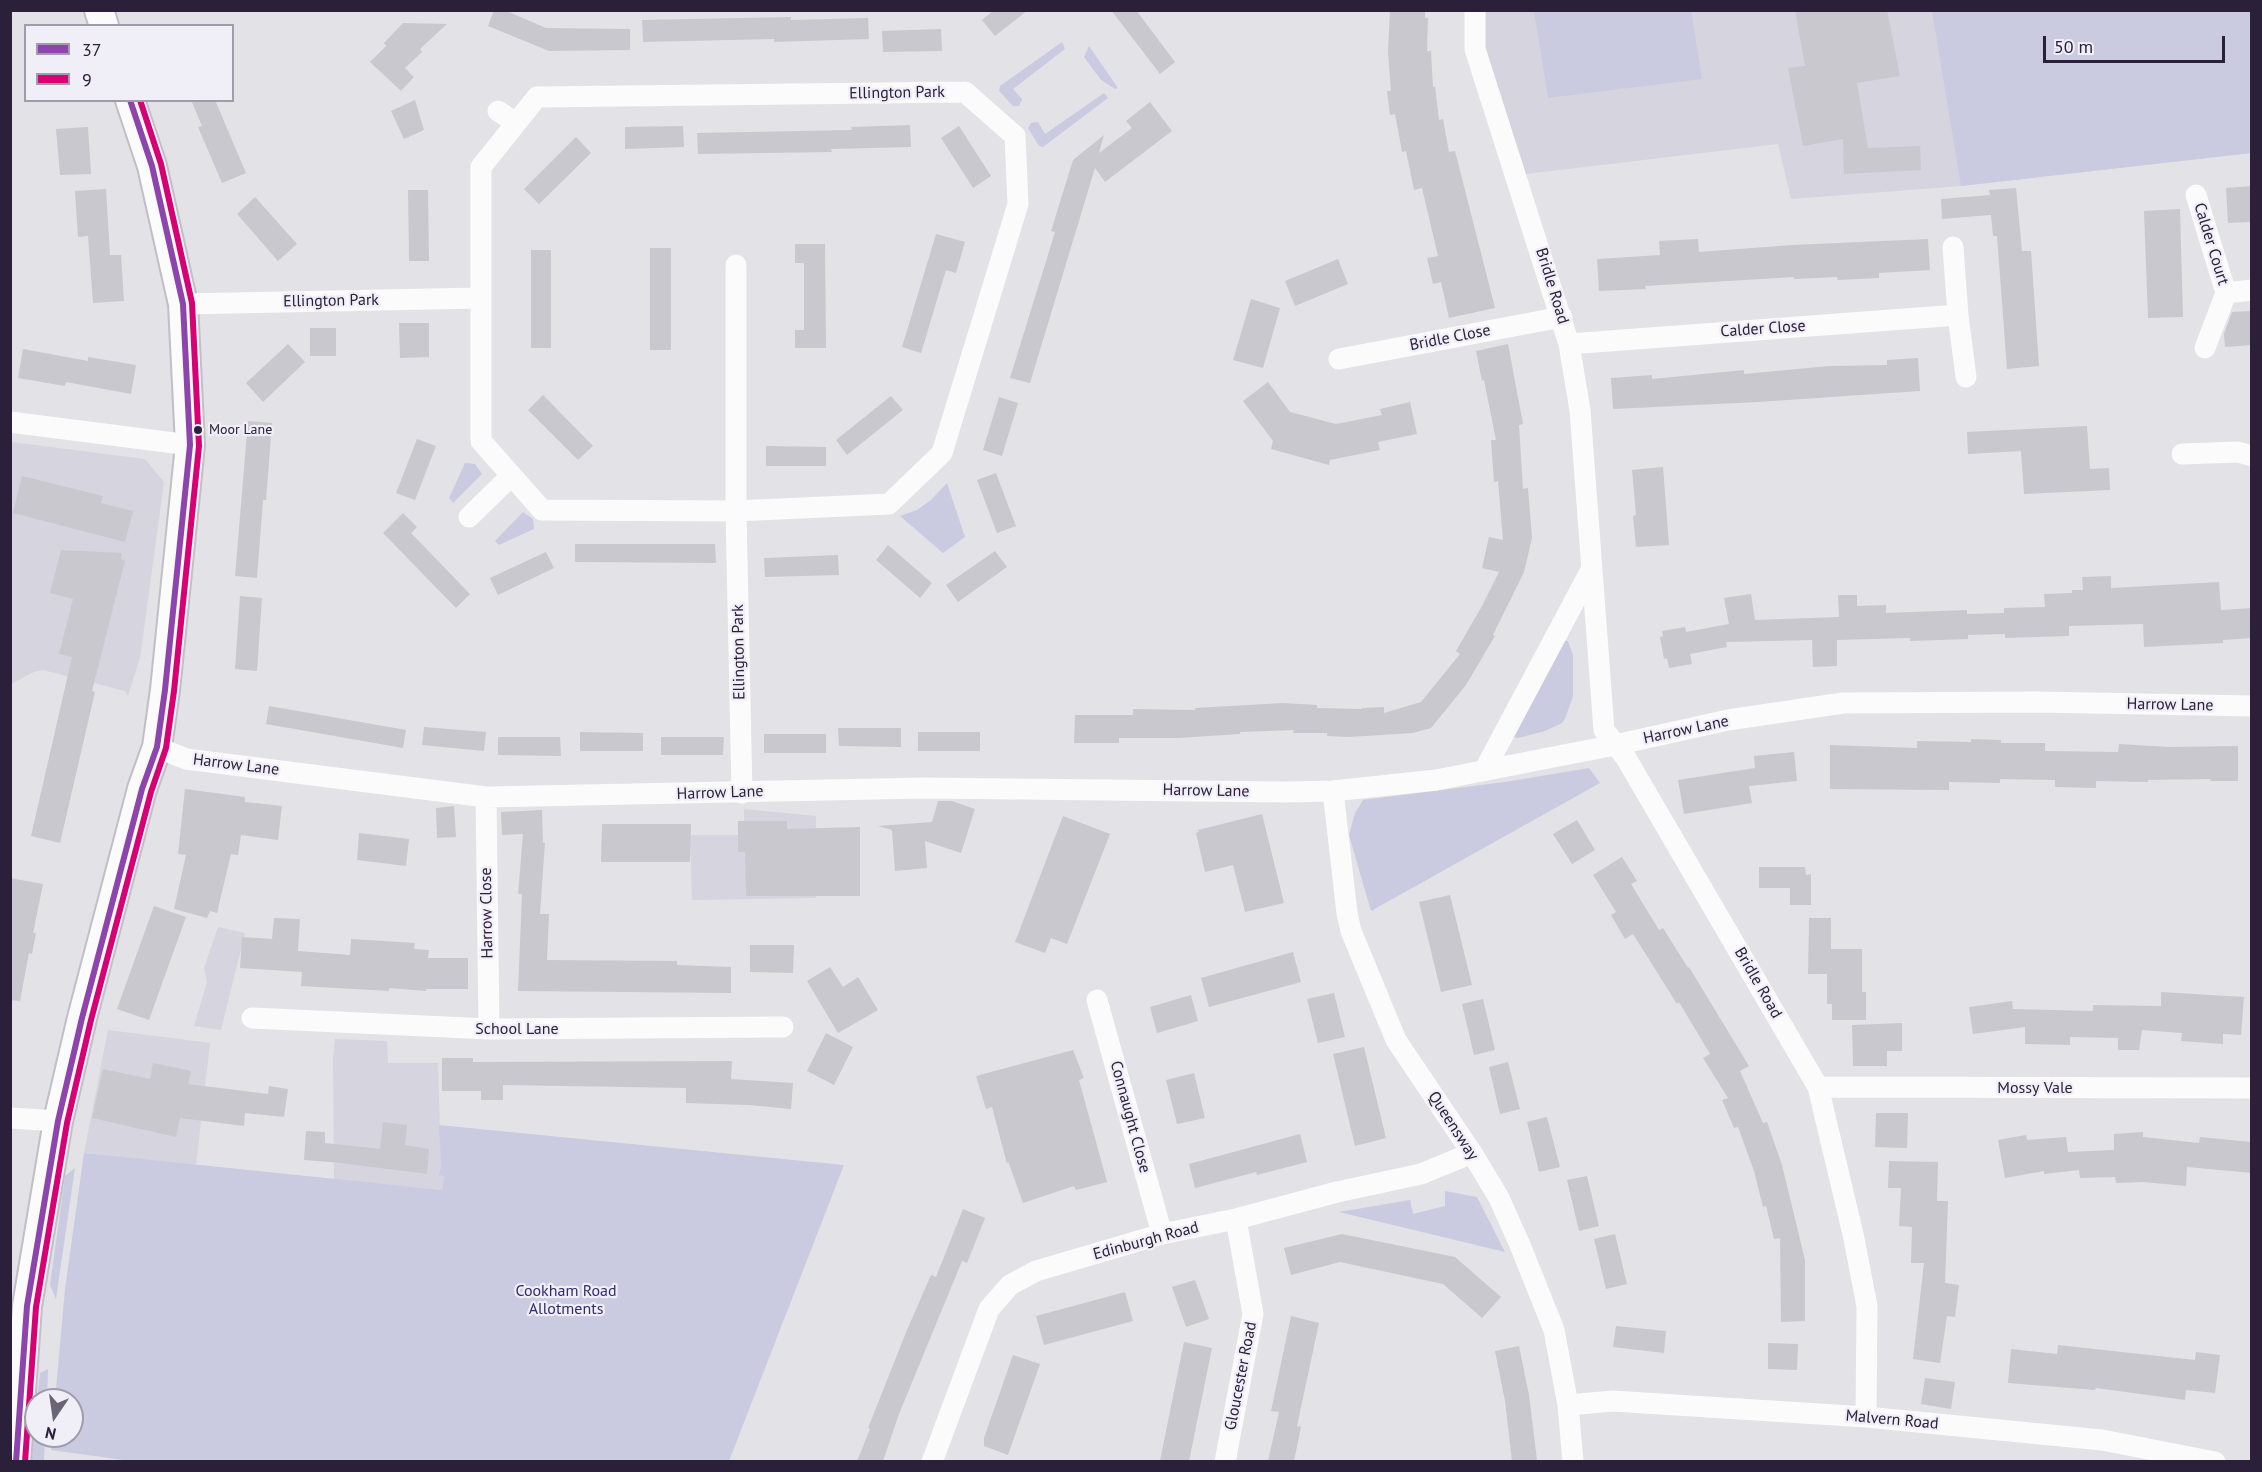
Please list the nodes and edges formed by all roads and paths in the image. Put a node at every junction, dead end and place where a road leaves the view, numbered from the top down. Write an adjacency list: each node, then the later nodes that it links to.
1 (1475, 10): 13 (street, Bridle Road)
2 (131, 102): 11 (main road)
3 (498, 111): 4 (street)
4 (516, 123): 10 (street, Ellington Park); 23 (street, Ellington Park)
5 (2196, 195): 9 (street, Calder Court)
6 (1953, 247): 12 (street)
7 (736, 265): 23 (street, Ellington Park)
8 (2252, 290): 9 (street, Calder Court)
9 (2226, 293): 15 (street, Calder Court)
10 (480, 298): 11 (street, Ellington Park); 22 (street, Ellington Park)
11 (183, 304): 19 (main road)
12 (1958, 315): 14 (street, Calder Close); 17 (street)
13 (1562, 317): 14 (street, Bridle Road); 16 (street, Bridle Close)
14 (1569, 344): 25 (street, Bridle Road)
15 (2205, 348)
16 (1339, 359)
17 (1966, 377)
18 (10, 422): 19 (street)
19 (190, 445): 28 (main road)
20 (2182, 454): 21 (street)
21 (2252, 456)
22 (511, 476): 23 (street, Ellington Park); 24 (street)
23 (736, 511): 31 (street, Ellington Park)
24 (469, 517)
25 (1591, 570): 27 (street, Bridle Road); 29 (street)
26 (2252, 706): 27 (street, Harrow Lane)
27 (1615, 746): 29 (street, Harrow Lane); 37 (street, Bridle Road)
28 (156, 747): 32 (street, Harrow Lane); 40 (main road)
29 (1484, 771): 30 (street, Harrow Lane)
30 (1333, 791): 31 (street, Harrow Lane); 41 (street, Queensway)
31 (742, 793): 32 (street, Harrow Lane)
32 (486, 797): 36 (street, Harrow Close)
33 (1097, 1000): 43 (street, Connaught Close)
34 (252, 1018): 36 (street, School Lane)
35 (783, 1027): 36 (street, School Lane)
36 (489, 1029)
37 (1818, 1086): 38 (street, Mossy Vale); 45 (street, Bridle Road)
38 (2252, 1089)
39 (10, 1118): 40 (street)
40 (58, 1121): 47 (main road)
41 (1472, 1153): 42 (street, Edinburgh Road); 44 (street, Queensway)
42 (1236, 1219): 43 (street, Edinburgh Road); 49 (street, Gloucester Road)
43 (1162, 1234): 48 (street, Edinburgh Road)
44 (1568, 1405): 45 (street, Malvern Road); 50 (street, Queensway)
45 (1866, 1417): 46 (street, Malvern Road)
46 (2130, 1453): 51 (street, Malvern Road)
47 (16, 1461)
48 (932, 1461)
49 (1225, 1461)
50 (1573, 1461)
51 (2215, 1461)

